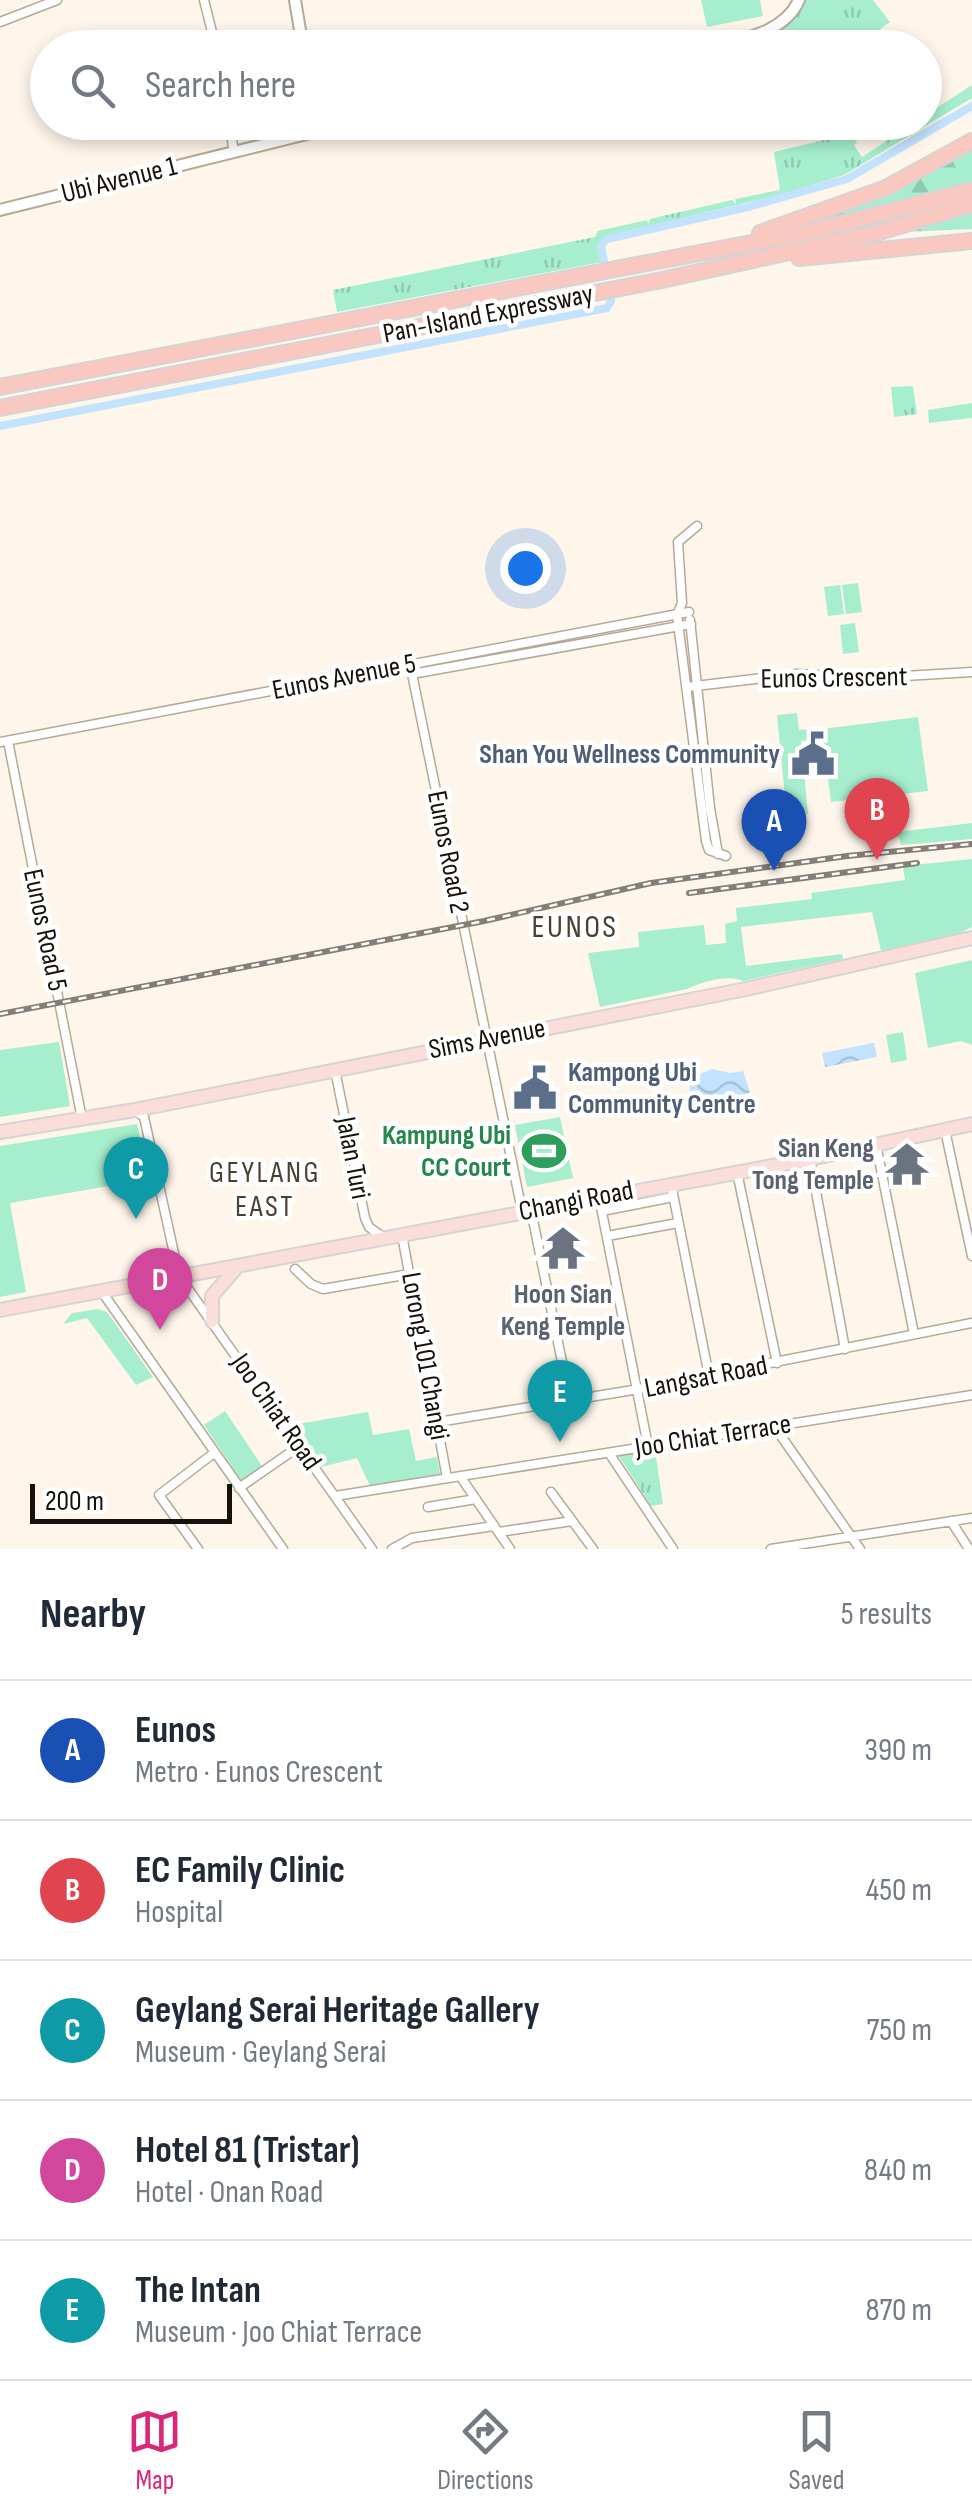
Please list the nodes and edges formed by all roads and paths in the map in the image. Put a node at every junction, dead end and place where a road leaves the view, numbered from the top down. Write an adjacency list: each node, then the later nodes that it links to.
1 (56, 0): 5 (street)
2 (204, 0): 6 (street)
3 (295, 0): 7 (street)
4 (798, 0): 8 (street)
5 (0, 22)
6 (212, 30)
7 (300, 30)
8 (765, 30)
9 (232, 140): 12 (street)
10 (280, 140): 12 (street, Ubi Avenue 1)
11 (972, 142): 17 (highway)
12 (234, 152): 15 (street, Ubi Avenue 1)
13 (972, 190): 17 (highway, Pan-Island Expressway)
14 (972, 204): 18 (highway, Pan-Island Expressway)
15 (0, 210)
16 (972, 240): 18 (highway)
17 (732, 246): 19 (highway, Pan-Island Expressway)
18 (739, 263): 20 (highway, Pan-Island Expressway)
19 (0, 387)
20 (0, 408)
21 (697, 526): 22 (street)
22 (683, 536): 23 (street); 24 (street)
23 (699, 540)
24 (682, 603): 25 (street); 26 (street)
25 (689, 612): 26 (street, Eunos Avenue 5); 27 (street)
26 (677, 614): 28 (street); 29 (street, Eunos Avenue 5)
27 (690, 624): 28 (street, Eunos Avenue 5); 31 (street)
28 (678, 626): 29 (street, Eunos Avenue 5); 31 (street)
29 (411, 669): 32 (street, Eunos Avenue 5); 35 (street, Eunos Road 2)
30 (972, 672): 31 (street, Eunos Crescent)
31 (692, 686): 33 (street)
32 (4, 742): 38 (street, Eunos Road 5)
33 (722, 855)
34 (972, 938): 35 (main road, Sims Avenue)
35 (489, 1039): 36 (main road, Sims Avenue); 47 (street, Eunos Road 2)
36 (335, 1070): 37 (main road, Sims Avenue); 51 (street, Jalan Turi)
37 (135, 1110): 38 (main road, Sims Avenue); 56 (street)
38 (82, 1119): 41 (main road, Sims Avenue)
39 (972, 1124): 40 (main road, Changi Road)
40 (944, 1130): 42 (main road, Changi Road); 52 (street)
41 (0, 1132)
42 (876, 1144): 43 (main road, Changi Road); 61 (street)
43 (810, 1158): 44 (main road, Changi Road); 62 (street)
44 (737, 1172): 45 (main road, Changi Road); 63 (street)
45 (672, 1190): 46 (main road, Changi Road); 48 (street)
46 (600, 1204): 47 (main road, Changi Road); 50 (street)
47 (526, 1210): 49 (main road, Changi Road); 67 (street, Eunos Road 2)
48 (678, 1224): 50 (street); 64 (street)
49 (402, 1235): 51 (main road, Changi Road); 55 (street, Lorong 101 Changi)
50 (607, 1236): 65 (street)
51 (384, 1238): 53 (main road, Changi Road)
52 (972, 1256)
53 (239, 1266): 56 (main road, Changi Road); 59 (main road)
54 (294, 1268): 55 (street)
55 (410, 1274): 68 (street, Lorong 101 Changi)
56 (179, 1276): 57 (main road, Changi Road); 59 (street, Joo Chiat Road)
57 (102, 1292): 58 (main road, Changi Road); 72 (street)
58 (0, 1310)
59 (212, 1321): 70 (street, Joo Chiat Road)
60 (972, 1324): 61 (street, Langsat Road)
61 (914, 1334): 62 (street, Langsat Road)
62 (845, 1349): 63 (street, Langsat Road)
63 (777, 1363): 64 (street, Langsat Road)
64 (709, 1376): 65 (street, Langsat Road)
65 (638, 1390): 67 (street, Langsat Road); 71 (street)
66 (972, 1395): 69 (street, Joo Chiat Terrace)
67 (570, 1401): 68 (street, Langsat Road)
68 (438, 1422): 75 (street, Lorong 101 Changi)
69 (774, 1426): 71 (street, Joo Chiat Terrace); 85 (street)
70 (300, 1446): 76 (street); 78 (street, Joo Chiat Road)
71 (648, 1446): 73 (street, Joo Chiat Terrace)
72 (214, 1453): 76 (street); 86 (street)
73 (609, 1453): 74 (street, Joo Chiat Terrace); 92 (street)
74 (460, 1476): 75 (street, Joo Chiat Terrace); 79 (street)
75 (447, 1478): 78 (street, Joo Chiat Terrace)
76 (239, 1488): 87 (street)
77 (551, 1492): 82 (street)
78 (335, 1496): 88 (street, Joo Chiat Road)
79 (476, 1499): 80 (street); 84 (street)
80 (428, 1507)
81 (972, 1518): 83 (street)
82 (572, 1520): 84 (street); 91 (street)
83 (951, 1521): 85 (street); 95 (street)
84 (496, 1529): 89 (street); 90 (street)
85 (852, 1536): 93 (street); 94 (street)
86 (198, 1549)
87 (283, 1549)
88 (372, 1549)
89 (392, 1549)
90 (510, 1549)
91 (593, 1549)
92 (672, 1549)
93 (770, 1549)
94 (860, 1549)
95 (968, 1549)

